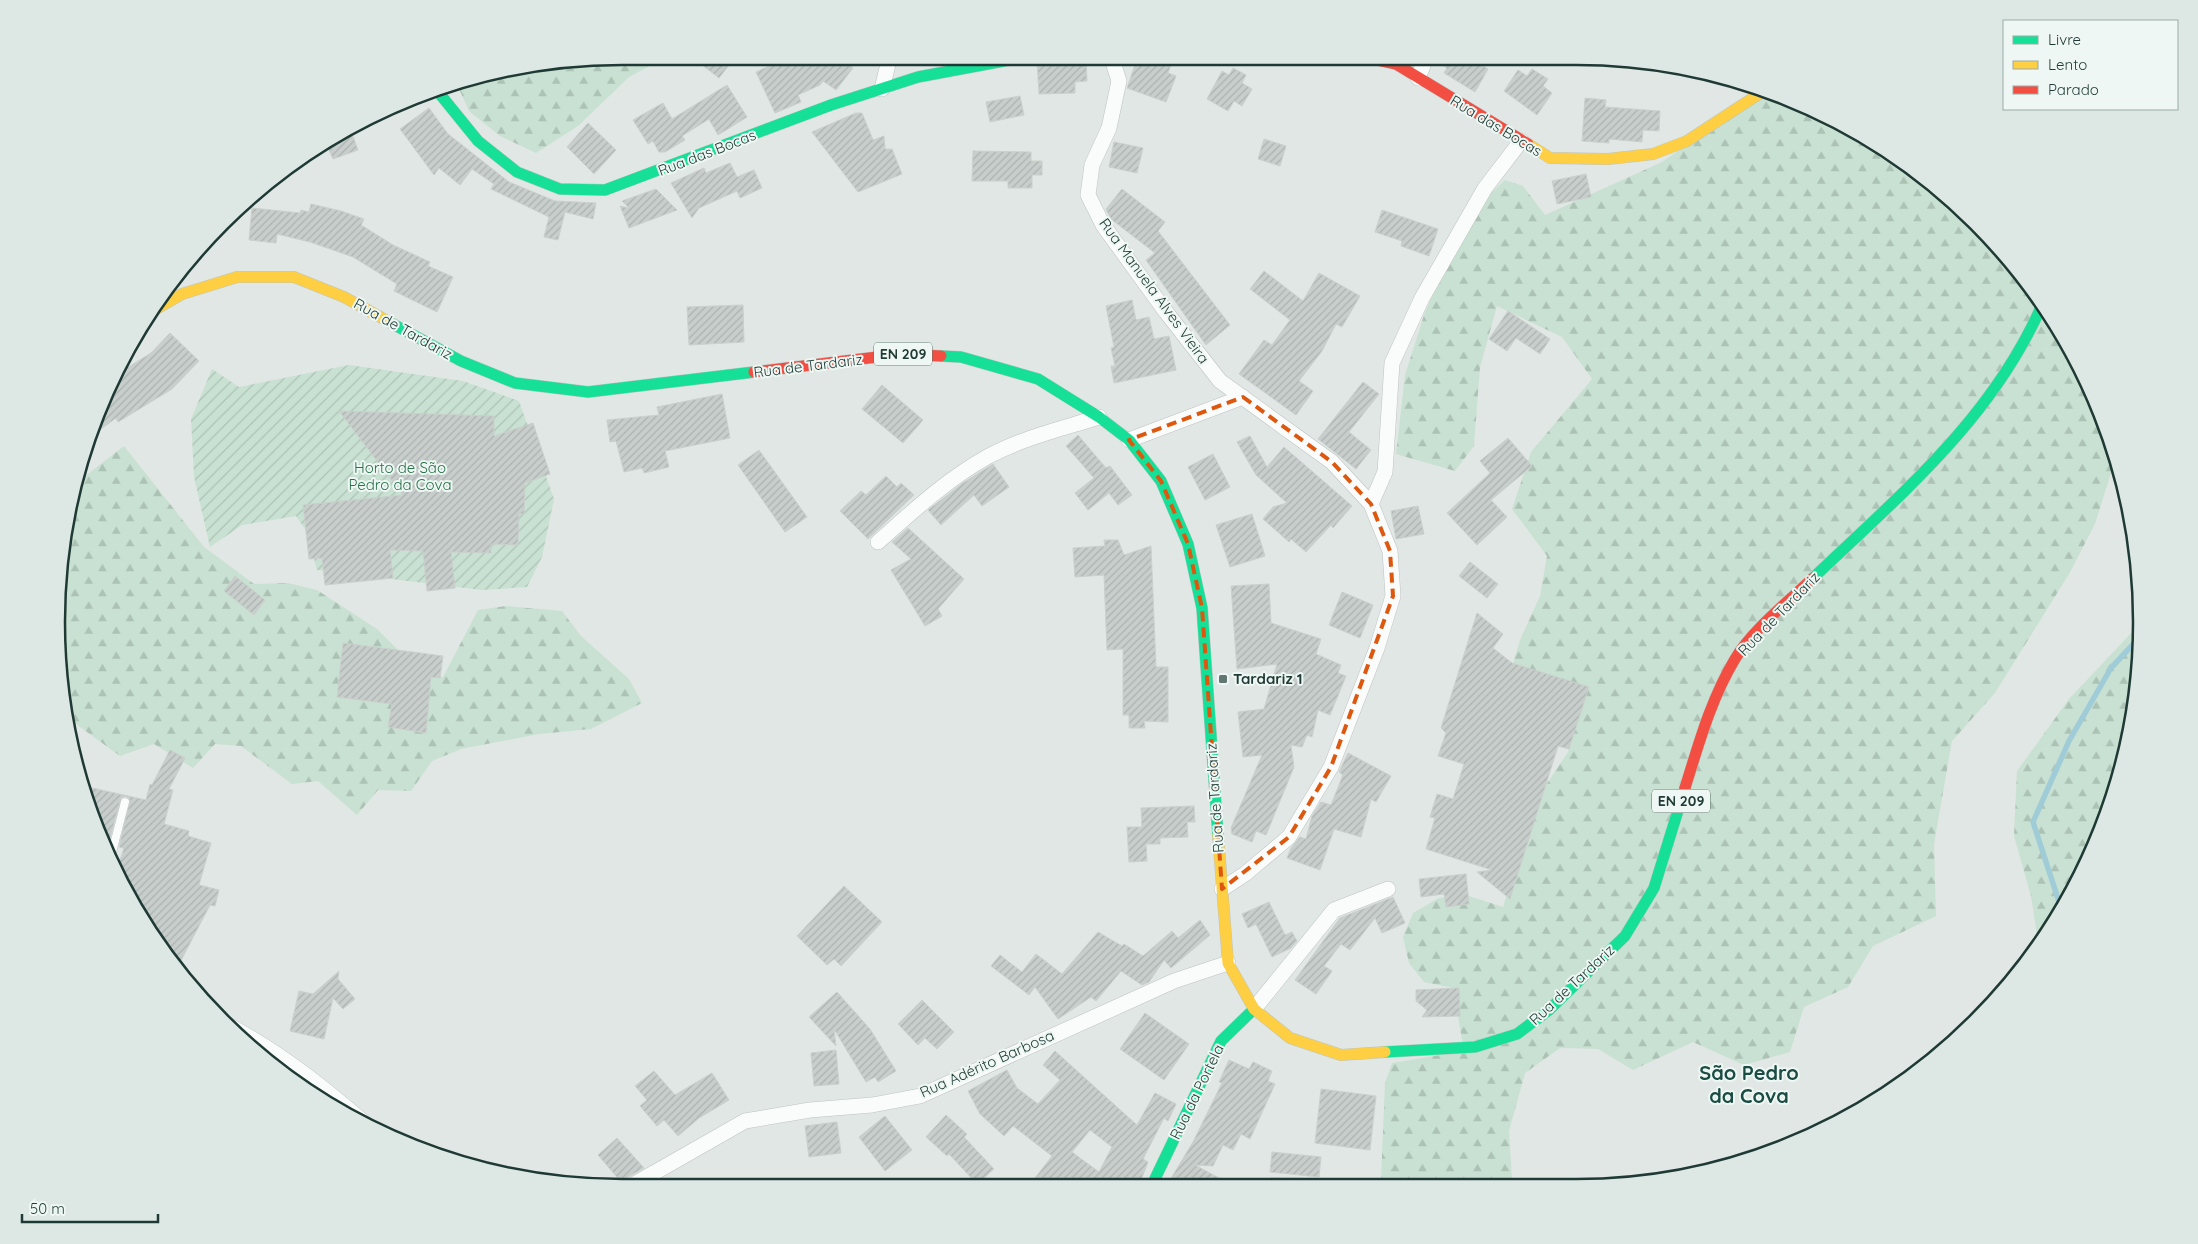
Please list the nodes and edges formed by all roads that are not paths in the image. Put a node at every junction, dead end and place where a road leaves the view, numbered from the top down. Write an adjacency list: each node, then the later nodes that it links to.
1 (888, 65): 7 (street)
2 (984, 65): 7 (main road, Rua das Bocas)
3 (1114, 65): 13 (street, Rua Manuela Alves Vieira)
4 (1398, 65): 6 (main road, Rua das Bocas)
5 (1423, 65): 6 (street)
6 (1418, 78): 10 (main road, Rua das Bocas)
7 (882, 89): 8 (main road, Rua das Bocas)
8 (442, 95)
9 (1757, 96): 10 (main road, Rua das Bocas)
10 (1521, 141): 16 (street)
11 (166, 303): 14 (main road, Rua de Tardariz / EN 209)
12 (2039, 313): 23 (main road, Rua de Tardariz / EN 209)
13 (1243, 397): 15 (street); 16 (street, Rua Manuela Alves Vieira)
14 (1099, 417): 15 (main road, Rua de Tardariz / EN 209); 17 (street)
15 (1129, 440): 20 (main road, Rua de Tardariz / EN 209)
16 (1371, 504): 20 (street)
17 (878, 542)
18 (125, 802): 19 (lane)
19 (113, 848)
20 (1222, 889): 22 (main road, Rua de Tardariz / EN 209)
21 (1388, 889): 23 (street)
22 (1228, 963): 23 (main road, Rua de Tardariz / EN 209); 26 (street, Rua Adérito Barbosa)
23 (1254, 1009): 27 (main road, Rua da Portela)
24 (251, 1038): 25 (street)
25 (338, 1101)
26 (643, 1179)
27 (1155, 1179)

